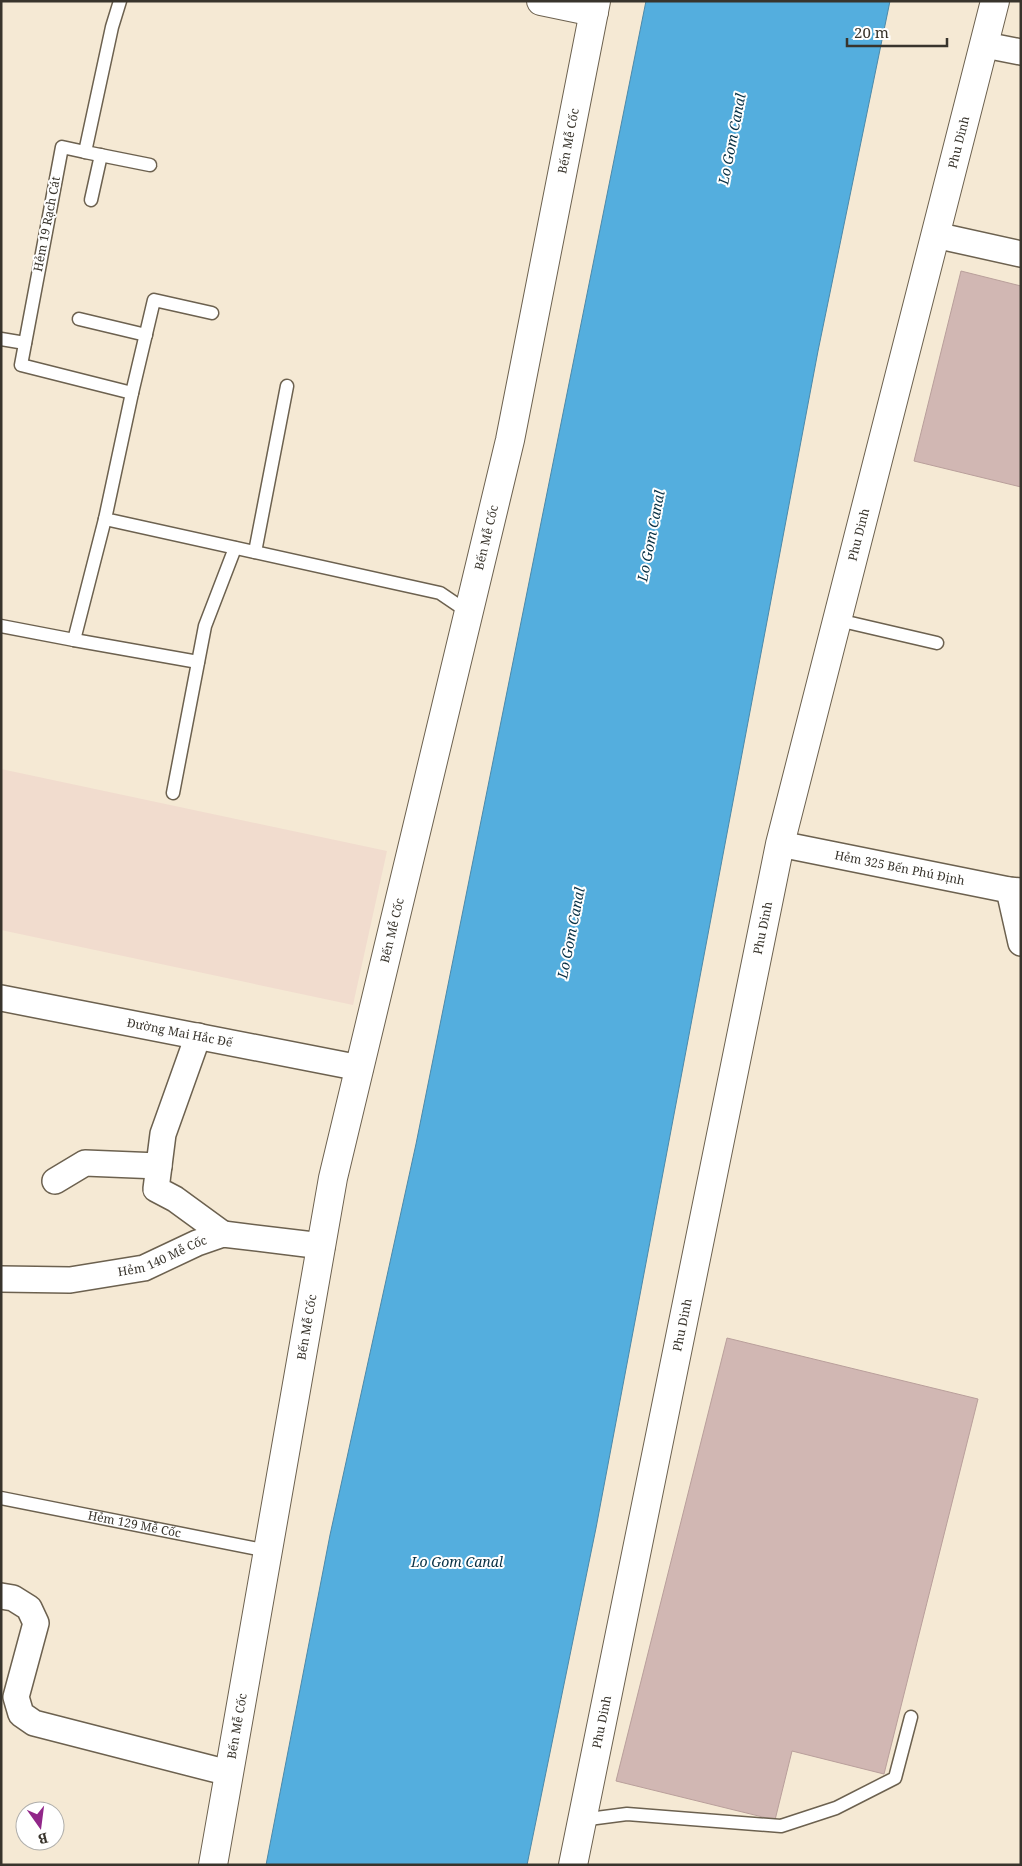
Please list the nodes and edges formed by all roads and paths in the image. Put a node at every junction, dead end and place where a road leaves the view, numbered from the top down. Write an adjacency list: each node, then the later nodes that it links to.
1 (120, 1): 7 (lane)
2 (540, 1): 4 (street)
3 (995, 1): 5 (street, Phu Dinh)
4 (595, 7): 23 (street, Bến Mễ Cốc)
5 (985, 45): 6 (street); 11 (street, Phu Dinh)
6 (1021, 52)
7 (86, 152): 8 (lane); 17 (lane, Hẻm 19 Rạch Cát)
8 (101, 155): 9 (lane); 10 (lane)
9 (150, 166)
10 (91, 200)
11 (935, 235): 12 (street); 24 (street, Phu Dinh)
12 (1021, 254)
13 (212, 313): 15 (lane)
14 (79, 319): 15 (lane)
15 (146, 335): 19 (lane)
16 (1, 339): 17 (lane)
17 (25, 343): 19 (lane, Hẻm 19 Rạch Cát)
18 (287, 386): 22 (lane)
19 (132, 392): 20 (lane)
20 (105, 519): 21 (lane); 26 (lane)
21 (235, 548): 22 (lane); 28 (lane)
22 (255, 552): 23 (lane)
23 (468, 612): 35 (street, Bến Mễ Cốc)
24 (838, 620): 27 (lane); 30 (street, Phu Dinh)
25 (1, 626): 26 (lane)
26 (74, 640): 28 (lane)
27 (937, 643)
28 (198, 662): 29 (lane)
29 (173, 793)
30 (780, 844): 31 (street, Hẻm 325 Bến Phú Định); 46 (street, Phu Dinh)
31 (1015, 891): 32 (street)
32 (1021, 943)
33 (1, 998): 34 (street, Đường Mai Hắc Đế)
34 (198, 1036): 35 (street, Đường Mai Hắc Đế); 36 (street)
35 (360, 1068): 39 (street, Bến Mễ Cốc)
36 (159, 1166): 37 (street); 38 (street)
37 (54, 1181)
38 (223, 1234): 39 (street, Hẻm 140 Mễ Cốc); 40 (street, Hẻm 140 Mễ Cốc)
39 (322, 1246): 42 (street, Bến Mễ Cốc)
40 (1, 1279)
41 (1, 1498): 42 (lane, Hẻm 129 Mễ Cốc)
42 (268, 1551): 45 (street, Bến Mễ Cốc)
43 (1, 1596): 45 (street)
44 (911, 1717): 46 (lane)
45 (229, 1773): 47 (street, Bến Mễ Cốc)
46 (581, 1820): 48 (street, Phu Dinh)
47 (213, 1865)
48 (573, 1865)

